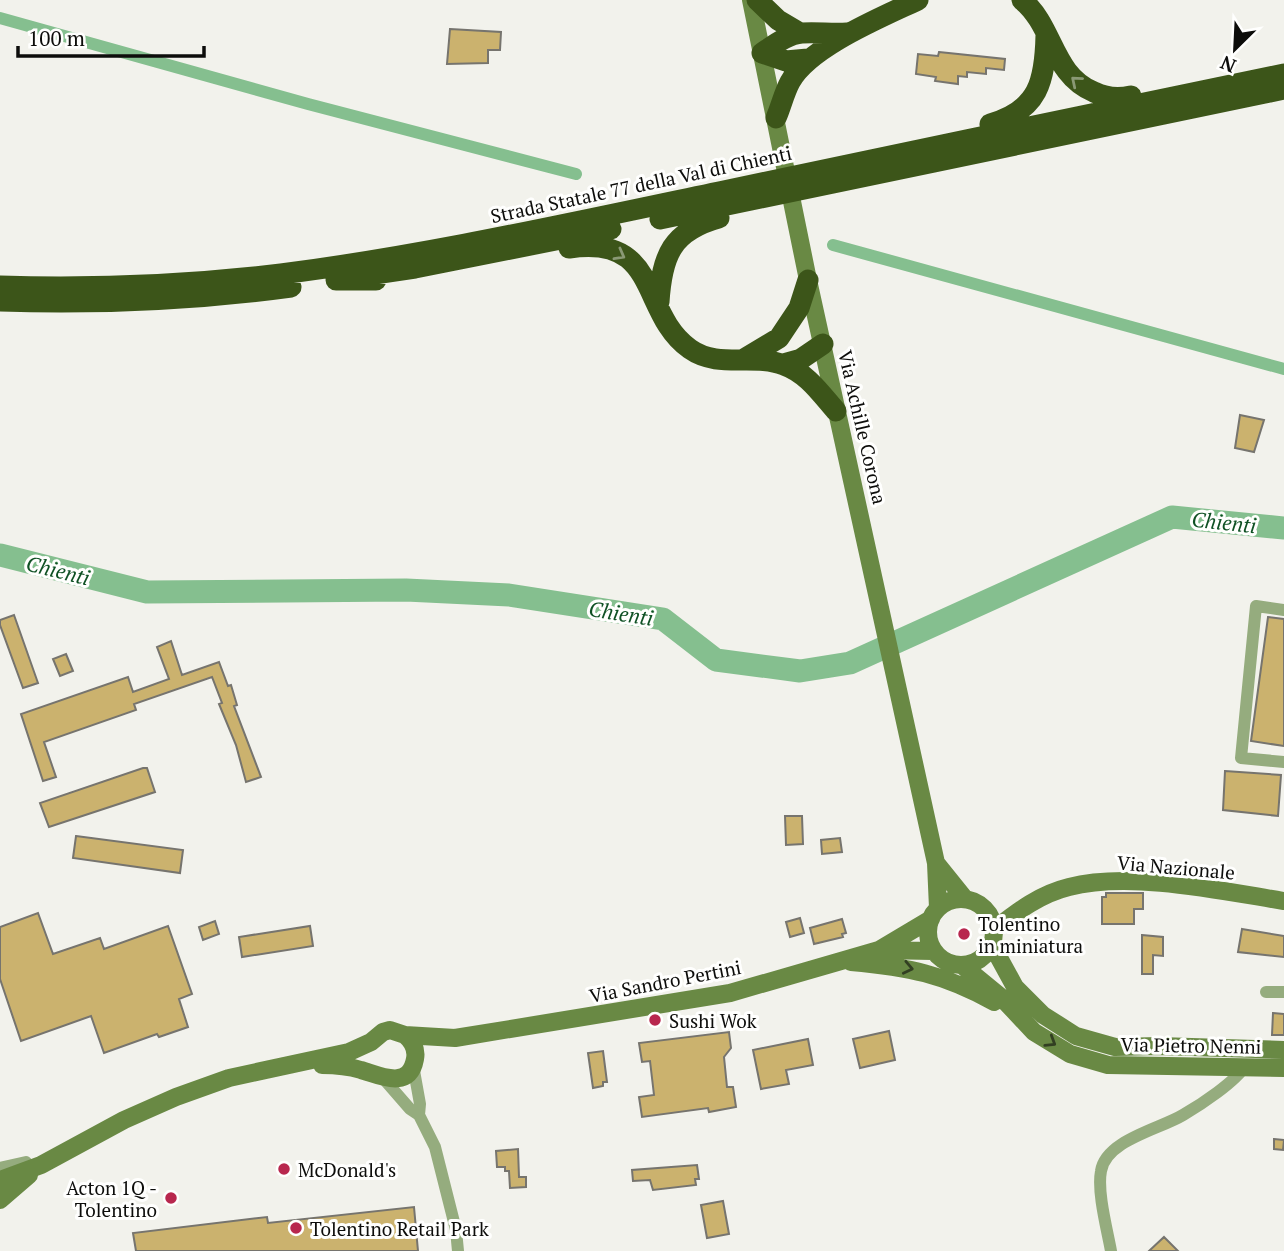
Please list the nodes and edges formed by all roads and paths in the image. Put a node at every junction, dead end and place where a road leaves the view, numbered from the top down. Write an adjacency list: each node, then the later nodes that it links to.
1 (751, 0): 8 (main road, Via Achille Corona)
2 (757, 0): 6 (highway)
3 (918, 0): 5 (highway)
4 (1021, 0): 7 (highway)
5 (853, 32): 6 (highway); 9 (highway)
6 (800, 33): 8 (highway)
7 (1046, 35): 10 (highway, one-way to 7); 14 (highway)
8 (762, 53): 9 (highway); 13 (main road, Via Achille Corona)
9 (808, 59): 13 (highway)
10 (1284, 67)
11 (1284, 74): 14 (highway, Strada Statale 77 della Val di Chienti)
12 (1284, 89): 14 (highway, Strada Statale 77 della Val di Chienti)
13 (776, 118): 17 (main road, Via Achille Corona)
14 (839, 174): 15 (highway, Strada Statale 77 della Val di Chienti)
15 (722, 199): 16 (highway, Strada Statale 77 della Val di Chienti); 18 (highway, Strada Statale 77 della Val di Chienti); 20 (highway)
16 (336, 280): 19 (highway, Strada Statale 77 della Val di Chienti); 20 (highway, one-way to 20)
17 (808, 280): 21 (highway); 22 (main road, Via Achille Corona)
18 (0, 286)
19 (0, 301)
20 (659, 306): 23 (highway)
21 (779, 338): 22 (highway); 23 (highway)
22 (822, 344): 24 (highway); 25 (main road, Via Achille Corona)
23 (744, 359): 24 (highway)
24 (783, 364): 25 (highway)
25 (836, 411): 28 (main road, Via Achille Corona)
26 (1284, 610): 27 (street)
27 (1284, 762)
28 (936, 863): 29 (main road, Via Achille Corona); 33 (main road, Via Achille Corona)
29 (965, 899): 32 (main road); 33 (main road)
30 (1284, 901): 31 (main road, Via Nazionale)
31 (1026, 904): 32 (main road, Via Nazionale); 34 (main road, Via Nazionale)
32 (982, 907): 34 (main road)
33 (934, 914): 35 (main road, Via Sandro Pertini); 36 (main road)
34 (993, 937): 38 (main road); 46 (main road, Via Pietro Nenni)
35 (879, 950): 36 (main road, Via Sandro Pertini); 37 (main road, Via Sandro Pertini)
36 (933, 951): 38 (main road)
37 (841, 961): 41 (main road, one-way to 41); 43 (main road, Via Sandro Pertini)
38 (963, 966): 41 (main road, Via Pietro Nenni)
39 (1266, 992): 40 (street)
40 (1284, 992)
41 (1021, 1018): 46 (main road, Via Pietro Nenni, one-way to 46)
42 (405, 1035): 43 (main road, Via Sandro Pertini); 44 (main road, Via Sandro Pertini); 48 (main road)
43 (455, 1038): 48 (main road, Via Sandro Pertini)
44 (371, 1041): 49 (main road, Via Sandro Pertini); 51 (main road)
45 (1284, 1050): 47 (main road, Via Pietro Nenni)
46 (1163, 1055): 47 (main road, Via Pietro Nenni)
47 (1246, 1058): 50 (main road, Via Pietro Nenni); 59 (street)
48 (414, 1063): 51 (main road, Via Sandro Pertini); 52 (street)
49 (294, 1065): 51 (main road, Via Sandro Pertini); 53 (main road, Via Sandro Pertini)
50 (1284, 1068)
51 (380, 1076): 52 (street)
52 (419, 1115): 58 (street)
53 (76, 1146): 54 (main road, Via Sandro Pertini); 55 (street)
54 (41, 1165): 56 (main road, Via Sandro Pertini); 57 (main road, Via Sandro Pertini)
55 (0, 1168)
56 (0, 1180)
57 (0, 1200)
58 (458, 1251)
59 (1111, 1251)

